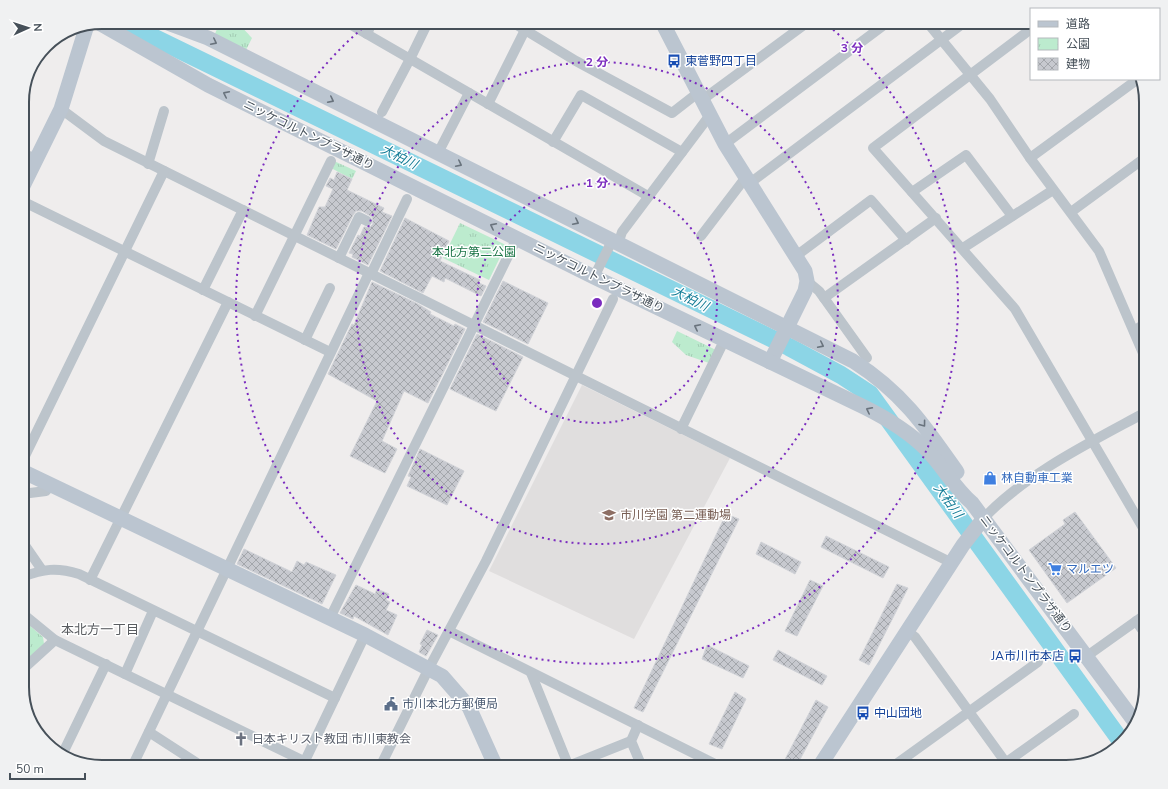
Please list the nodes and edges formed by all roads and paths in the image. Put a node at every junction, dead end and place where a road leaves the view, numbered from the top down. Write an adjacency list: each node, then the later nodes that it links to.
1 (112, 29): 49 (street, ニッケコルトンプラザ通り, one-way to 1)
2 (184, 29): 29 (street, ニッケコルトンプラザ通り, one-way to 29)
3 (358, 29): 14 (street)
4 (369, 29): 14 (street)
5 (425, 29): 16 (street)
6 (666, 29): 20 (street)
7 (798, 29): 20 (street)
8 (879, 29): 27 (street)
9 (933, 29): 15 (street)
10 (956, 29): 15 (street)
11 (525, 30): 20 (street); 21 (street)
12 (1030, 30): 17 (street)
13 (85, 31): 22 (street)
14 (367, 34): 16 (street)
15 (942, 39): 17 (street); 36 (street)
16 (410, 59): 19 (street); 24 (street)
17 (971, 75): 31 (street); 38 (street)
18 (1136, 81): 31 (street)
19 (470, 93): 21 (street); 29 (street)
20 (701, 96): 25 (street)
21 (488, 104): 26 (street)
22 (61, 109): 30 (street); 34 (street)
23 (164, 111): 34 (street)
24 (382, 112)
25 (710, 115): 27 (street); 28 (street)
26 (553, 142): 28 (street); 39 (street)
27 (725, 144): 36 (street)
28 (682, 152): 39 (street)
29 (438, 153): 51 (street, ニッケコルトンプラザ通り, one-way to 51)
30 (29, 156)
31 (1030, 158): 37 (street)
32 (331, 161): 47 (street)
33 (1139, 162): 43 (street)
34 (148, 164): 35 (street)
35 (164, 171): 42 (street); 53 (street)
36 (748, 180): 48 (street); 54 (street)
37 (1053, 190): 43 (street); 44 (street)
38 (912, 192): 44 (street); 45 (street)
39 (648, 196): 51 (street)
40 (407, 199): 56 (street)
41 (29, 204): 53 (street)
42 (243, 210): 47 (street); 60 (street)
43 (1071, 212): 67 (street)
44 (1012, 216): 52 (street)
45 (936, 218): 50 (street); 52 (street)
46 (367, 221): 55 (street)
47 (294, 235): 55 (street); 64 (street)
48 (701, 236)
49 (517, 238): 57 (street, ニッケコルトンプラザ通り); 65 (street)
50 (906, 240): 54 (street); 62 (street)
51 (615, 242): 57 (street); 68 (street, ニッケコルトンプラザ通り)
52 (963, 248): 78 (street)
53 (126, 252): 60 (street); 79 (street)
54 (796, 256): 58 (street)
55 (339, 258): 56 (street)
56 (369, 273): 65 (street); 72 (street)
57 (594, 277): 70 (street, ニッケコルトンプラザ通り, one-way to 57)
58 (807, 281): 62 (street); 68 (street)
59 (330, 288): 69 (street)
60 (203, 290): 63 (street)
61 (613, 298): 75 (street)
62 (824, 298): 73 (street)
63 (228, 302): 64 (street); 84 (street)
64 (255, 316): 69 (street)
65 (474, 327): 75 (street); 94 (street)
66 (1139, 328): 67 (street)
67 (1134, 331): 71 (street)
68 (785, 332): 74 (street); 83 (street, ニッケコルトンプラザ通り, one-way to 83)
69 (304, 340): 72 (street)
70 (724, 340): 74 (street, ニッケコルトンプラザ通り); 77 (street)
71 (1139, 343)
72 (330, 352): 90 (street)
73 (867, 358)
74 (772, 359): 83 (street, ニッケコルトンプラザ通り, one-way to 74)
75 (575, 376): 77 (street); 99 (street)
76 (1139, 416): 78 (street)
77 (681, 429): 88 (street)
78 (1093, 442): 85 (street); 86 (street)
79 (29, 448)
80 (29, 474): 81 (street)
81 (50, 485): 82 (street); 84 (street)
82 (29, 493)
83 (972, 503): 86 (street, ニッケコルトンプラザ通り)
84 (120, 519): 90 (street); 92 (street)
85 (1139, 521)
86 (980, 523): 88 (street); 104 (street, ニッケコルトンプラザ通り)
87 (29, 551): 89 (street)
88 (952, 563): 100 (street)
89 (42, 570): 91 (street); 92 (street)
90 (226, 570): 94 (street); 101 (street)
91 (29, 575)
92 (90, 580): 93 (street)
93 (154, 611): 101 (street); 110 (street)
94 (330, 618): 102 (street)
95 (29, 619): 103 (street)
96 (1139, 619): 97 (street)
97 (1136, 621): 98 (street); 104 (street)
98 (1139, 626)
99 (449, 631): 108 (street); 109 (street)
100 (907, 631): 113 (street); 130 (street)
101 (197, 632): 111 (street); 112 (street)
102 (365, 635): 108 (street); 112 (street)
103 (55, 640): 106 (street); 107 (street)
104 (1087, 656): 115 (street, ニッケコルトンプラザ通り)
105 (1038, 662): 113 (street)
106 (29, 664)
107 (106, 664): 110 (street); 119 (street)
108 (429, 668): 124 (street); 125 (street)
109 (531, 673): 116 (street); 126 (street)
110 (125, 674): 111 (street)
111 (167, 695): 117 (street); 122 (street)
112 (335, 698): 123 (street)
113 (969, 713): 131 (street); 132 (street)
114 (1074, 714): 133 (street)
115 (1132, 717)
116 (638, 725): 118 (street); 129 (street)
117 (149, 732): 120 (street); 121 (street)
118 (631, 741): 127 (street); 128 (street)
119 (65, 750)
120 (135, 760)
121 (192, 760)
122 (295, 760)
123 (305, 760)
124 (383, 760)
125 (493, 760)
126 (565, 760)
127 (585, 760)
128 (639, 760)
129 (707, 760)
130 (824, 760)
131 (902, 760)
132 (1001, 760)
133 (1013, 760)

